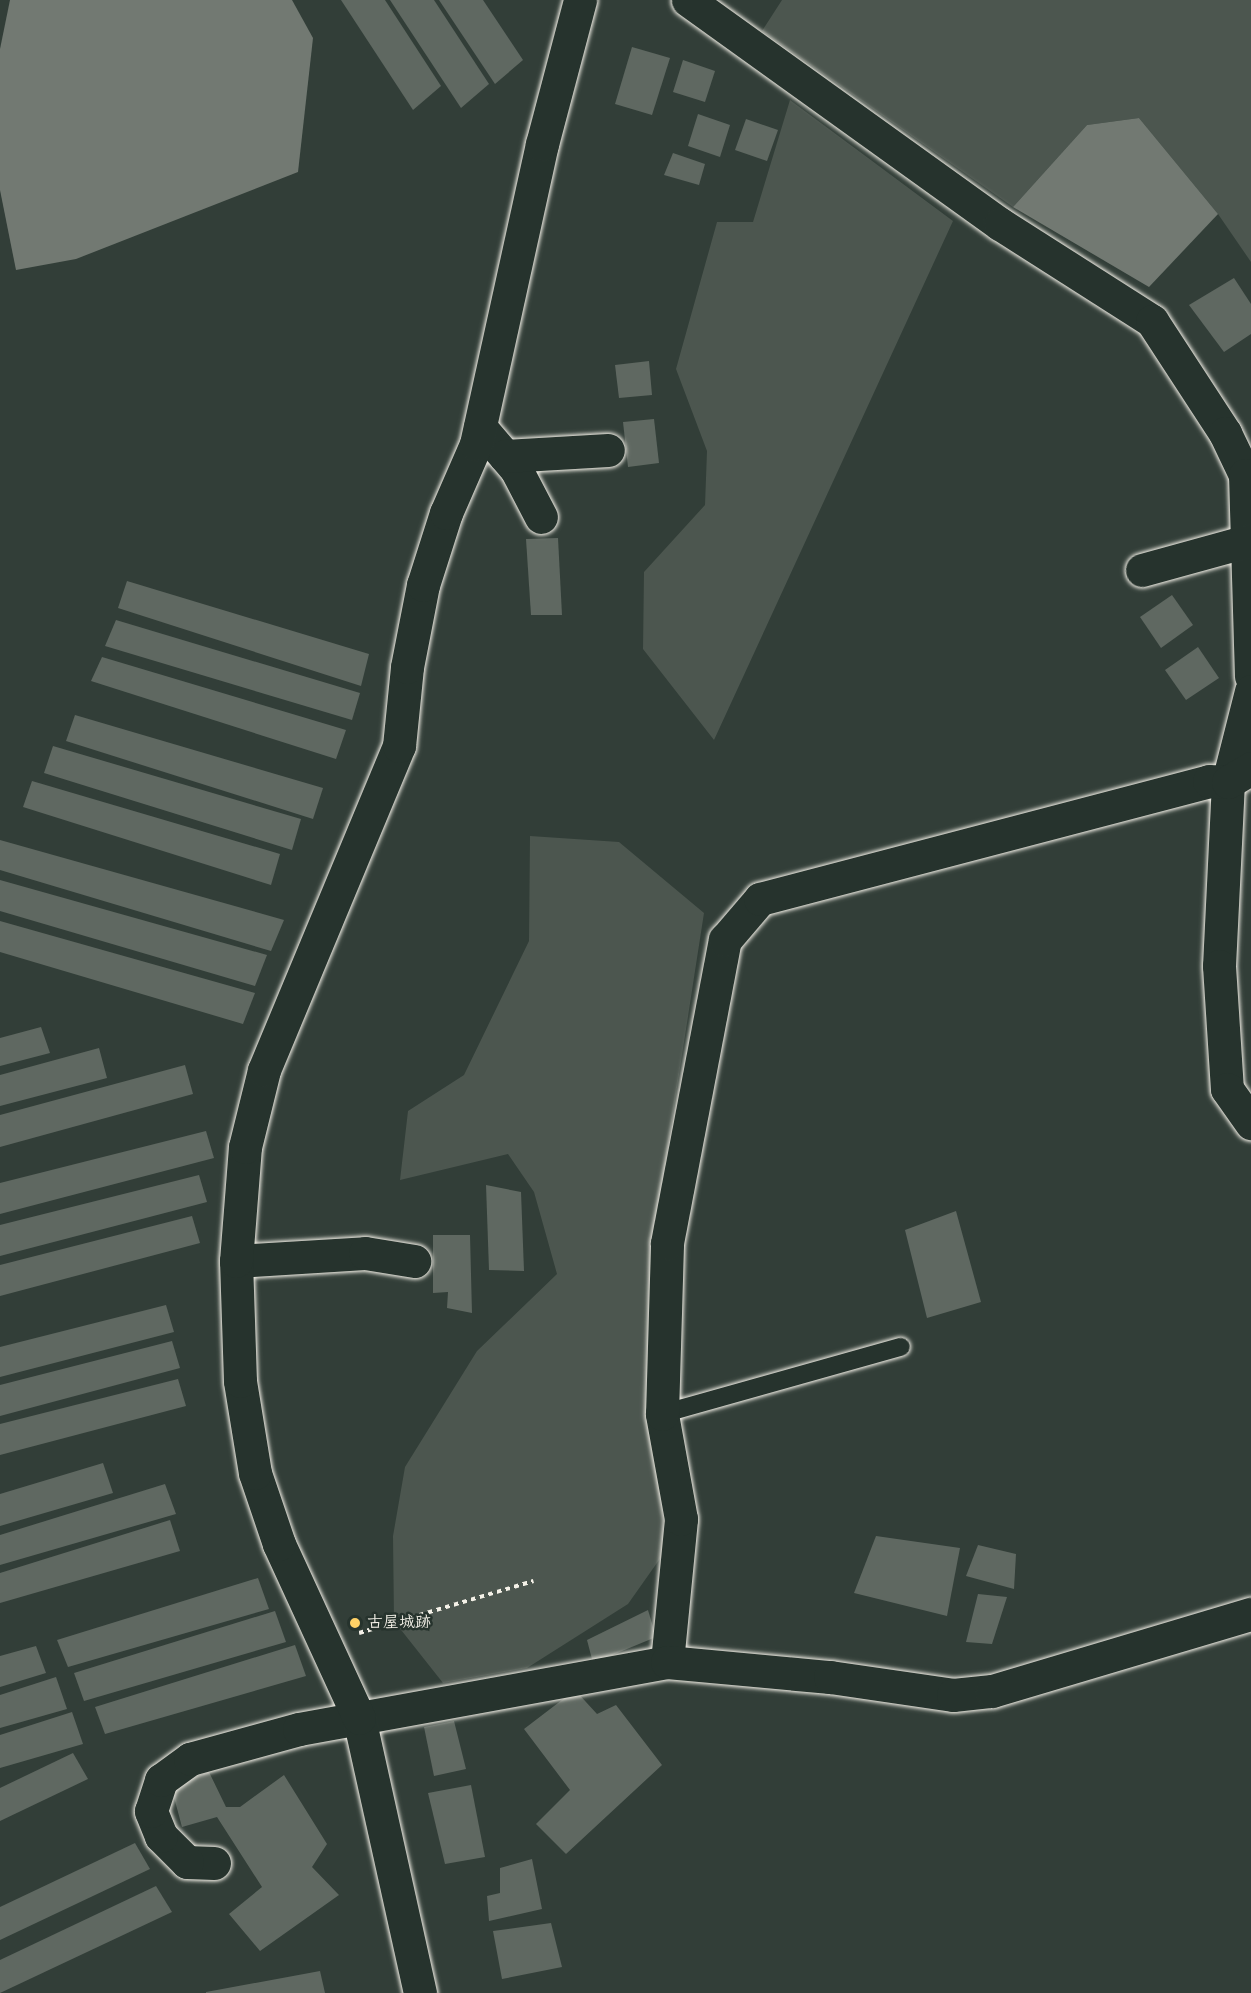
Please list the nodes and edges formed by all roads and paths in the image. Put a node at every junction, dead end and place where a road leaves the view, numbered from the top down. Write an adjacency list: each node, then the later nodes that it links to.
1 (579, 0): 3 (street)
2 (688, 0): 7 (street)
3 (480, 427): 5 (street); 13 (street)
4 (608, 450): 5 (street)
5 (505, 456): 6 (street)
6 (541, 517)
7 (1247, 541): 8 (street); 9 (street)
8 (1142, 570)
9 (1251, 676)
10 (1251, 691): 11 (street)
11 (1240, 775): 12 (street); 16 (street)
12 (1251, 1123)
13 (236, 1261): 14 (street); 19 (street)
14 (414, 1261)
15 (901, 1347): 16 (lane)
16 (662, 1414): 20 (street)
17 (533, 1581): 19 (path)
18 (1251, 1614): 20 (street)
19 (324, 1645): 21 (street)
20 (667, 1662): 21 (street)
21 (358, 1718): 22 (street); 23 (street)
22 (214, 1863)
23 (420, 1993)

